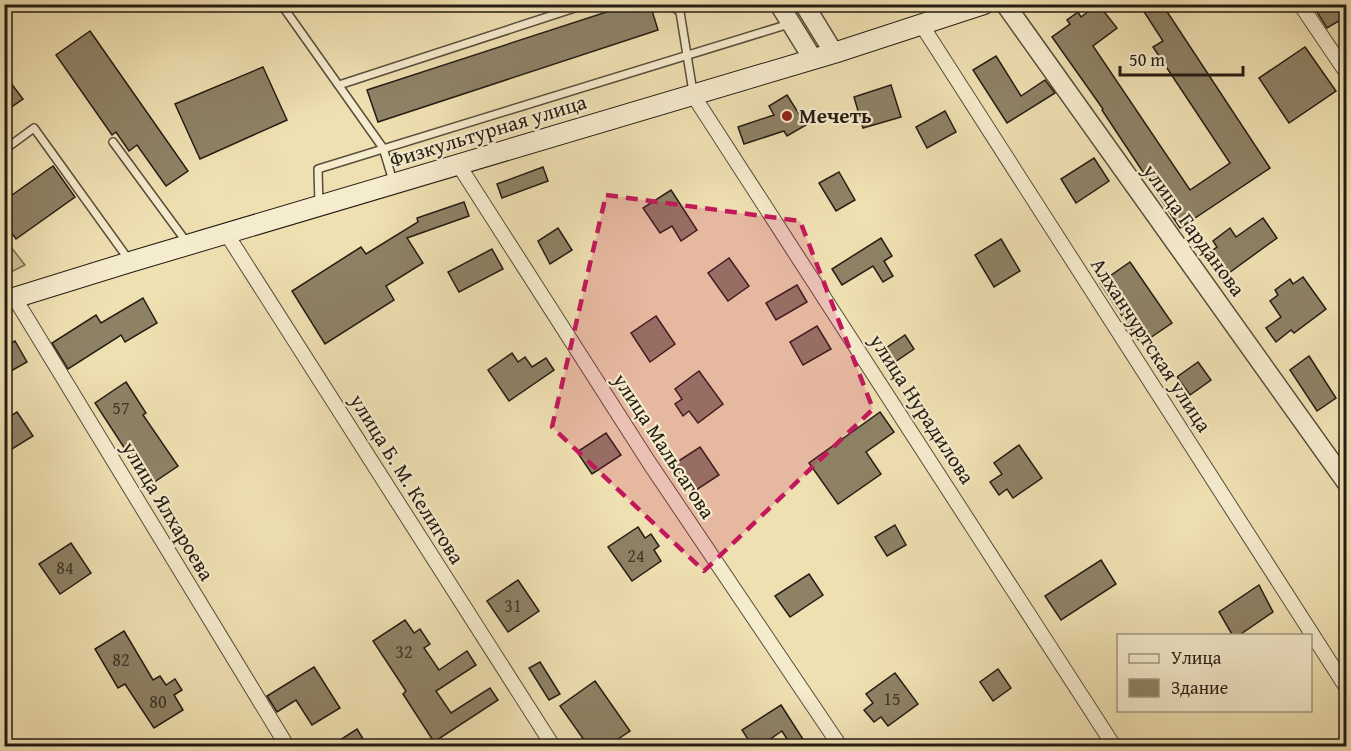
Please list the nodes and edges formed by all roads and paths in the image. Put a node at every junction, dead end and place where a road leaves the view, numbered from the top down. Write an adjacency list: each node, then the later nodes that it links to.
1 (282, 4): 15 (lane)
2 (587, 4): 15 (lane)
3 (670, 4): 12 (lane)
4 (779, 4): 9 (street)
5 (804, 4): 11 (street)
6 (984, 4): 10 (main road, Физкультурная улица)
7 (1005, 4): 27 (street, улица Гарданова)
8 (1300, 4): 14 (street)
9 (791, 23): 12 (lane); 13 (street)
10 (921, 24): 11 (main road, Физкультурная улица); 28 (street, Алханчуртская улица)
11 (834, 53): 13 (main road, Физкультурная улица)
12 (687, 54): 16 (lane); 18 (lane)
13 (813, 59): 16 (main road, Физкультурная улица)
14 (1347, 72)
15 (339, 85): 18 (lane)
16 (693, 94): 20 (main road, Физкультурная улица); 32 (street, улица Нурадилова)
17 (113, 142): 24 (lane)
18 (383, 148): 21 (lane); 22 (lane)
19 (4, 150): 25 (lane)
20 (458, 164): 21 (main road, Физкультурная улица); 31 (street, улица Мальсагова)
21 (393, 184): 22 (main road, Физкультурная улица)
22 (319, 206): 23 (main road, Физкультурная улица)
23 (226, 233): 24 (main road, Физкультурная улица); 30 (street, улица Б. М. Келигова)
24 (189, 244): 25 (main road, Физкультурная улица)
25 (130, 262): 26 (main road, Физкультурная улица)
26 (9, 299): 29 (street, улица Ялхароева)
27 (1347, 482)
28 (1347, 687)
29 (287, 747)
30 (553, 747)
31 (840, 747)
32 (1114, 747)

